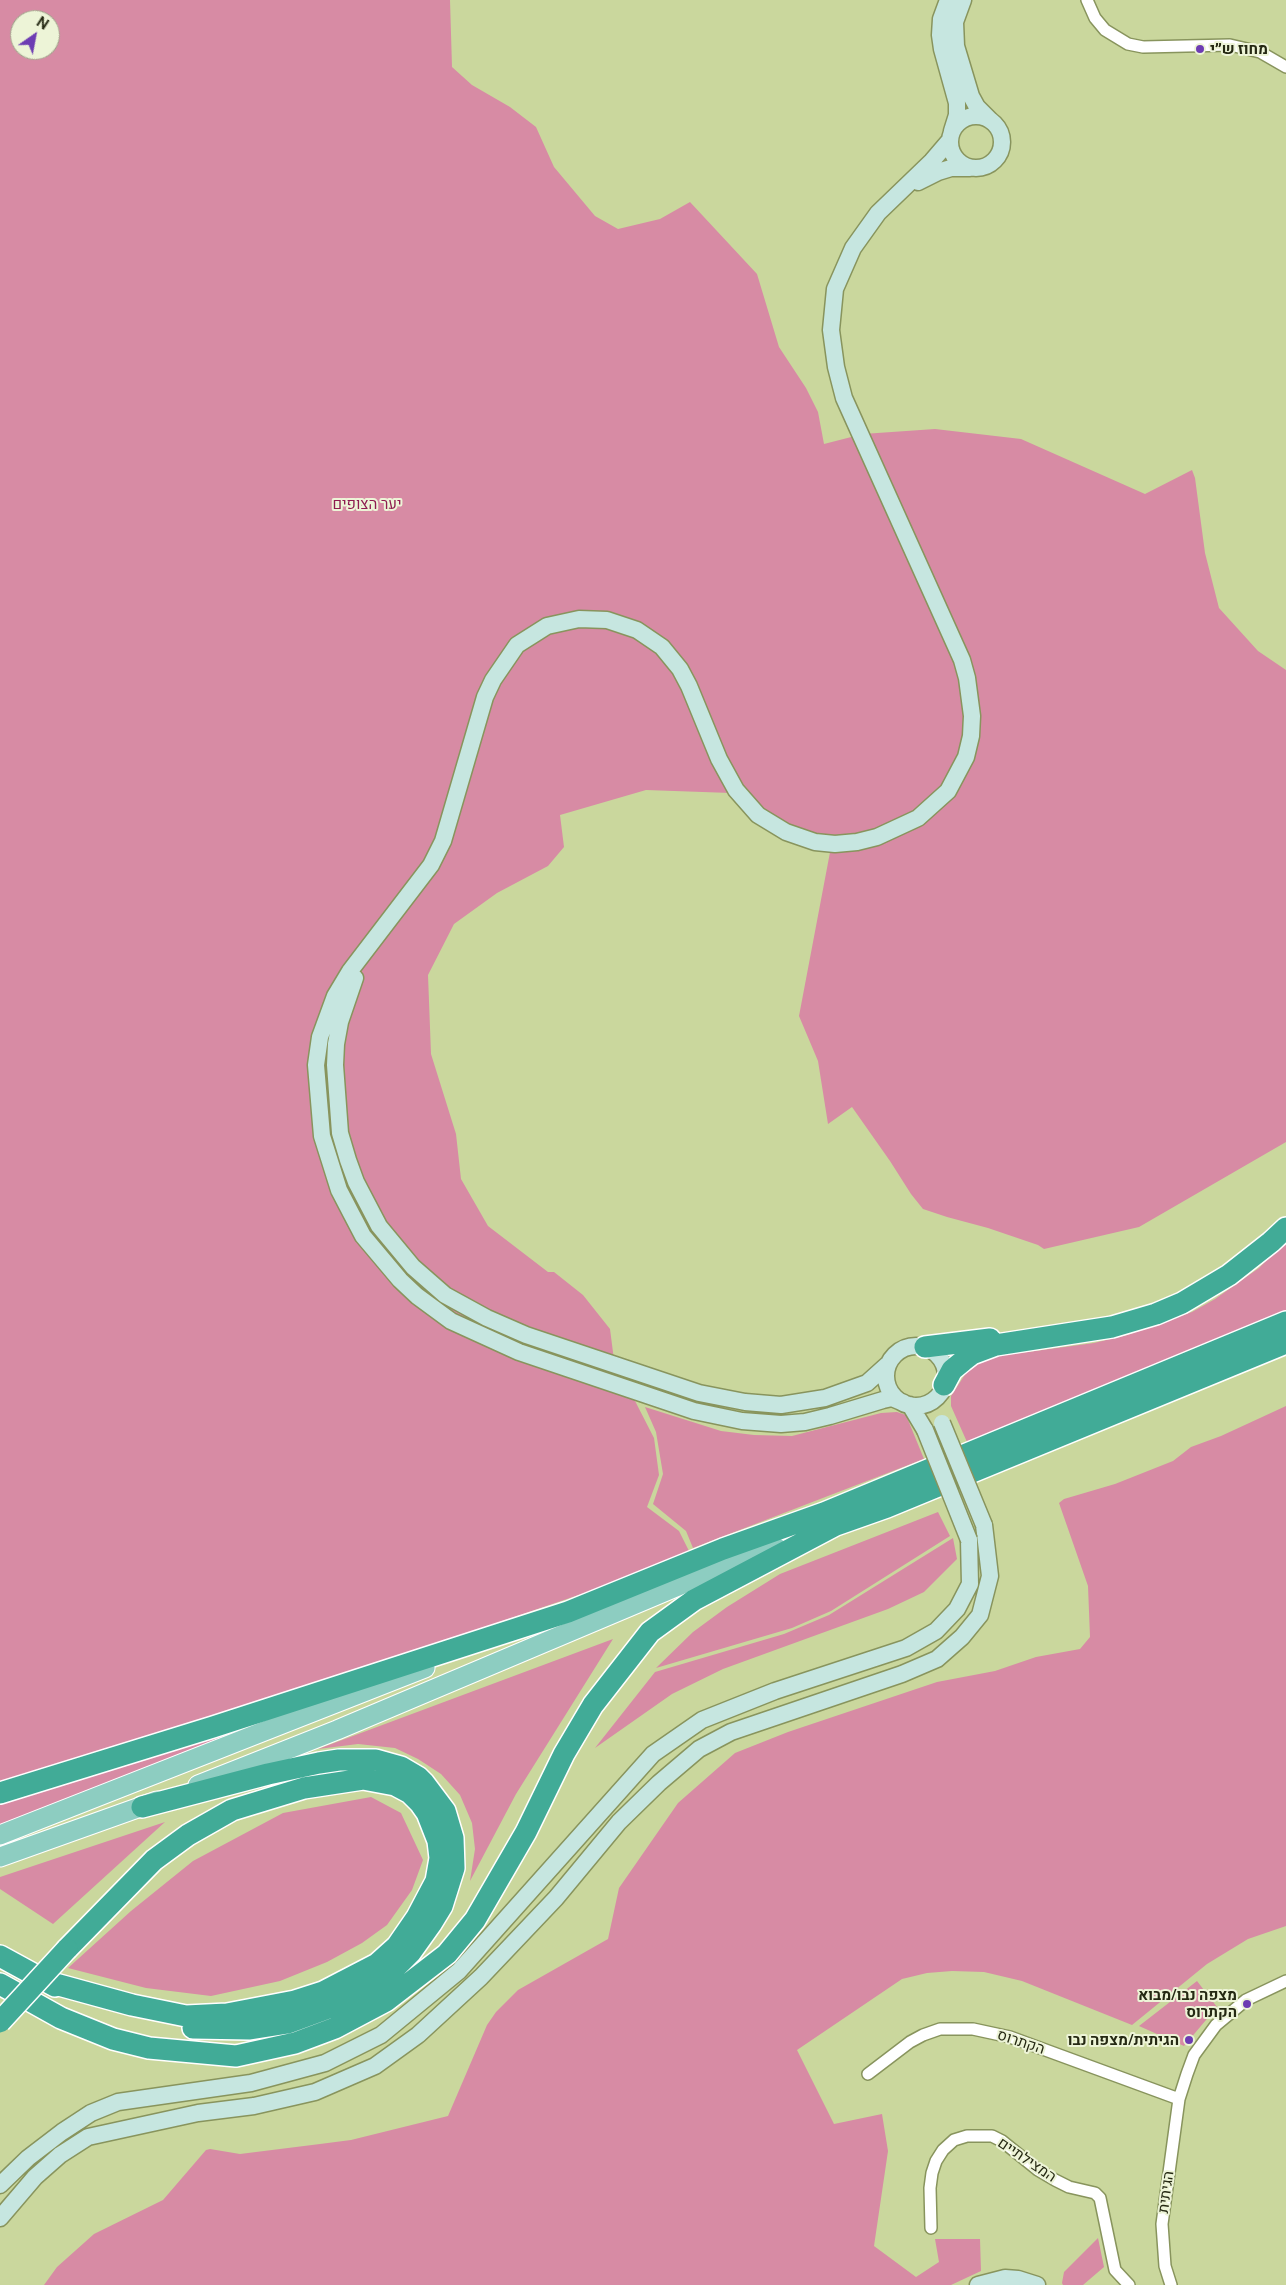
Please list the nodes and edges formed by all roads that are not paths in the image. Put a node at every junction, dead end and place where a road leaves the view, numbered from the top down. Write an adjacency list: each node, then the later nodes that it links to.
1 (948, 0): 6 (street)
2 (963, 0): 5 (street)
3 (1087, 0): 4 (street)
4 (1286, 67)
5 (991, 120): 6 (street); 7 (street)
6 (951, 136): 7 (street); 8 (street)
7 (972, 168): 8 (street)
8 (895, 197): 9 (street)
9 (381, 932): 15 (street); 17 (street)
10 (1286, 1228): 12 (highway)
11 (1286, 1322): 19 (highway)
12 (1051, 1337): 14 (highway); 16 (highway)
13 (1286, 1343): 18 (highway)
14 (925, 1347): 15 (street); 16 (street)
15 (887, 1365): 17 (street)
16 (941, 1391): 17 (street); 32 (street, bridge)
17 (907, 1404): 31 (street, bridge)
18 (836, 1525): 21 (main road); 27 (highway)
19 (568, 1612): 20 (highway); 22 (main road)
20 (0, 1793)
21 (142, 1807): 23 (main road); 25 (highway)
22 (0, 1835)
23 (0, 1857)
24 (0, 1956): 25 (highway)
25 (48, 1982): 28 (highway, bridge)
26 (1286, 1982): 30 (street, הגיתית)
27 (0, 1984)
28 (0, 2022)
29 (868, 2074): 30 (street, הקתרוס)
30 (1179, 2099): 34 (street, הגיתית)
31 (0, 2185)
32 (0, 2218)
33 (931, 2228): 37 (street, המצילתיים)
34 (1168, 2284)
35 (978, 2285): 36 (street)
36 (1037, 2285)
37 (1129, 2285)

